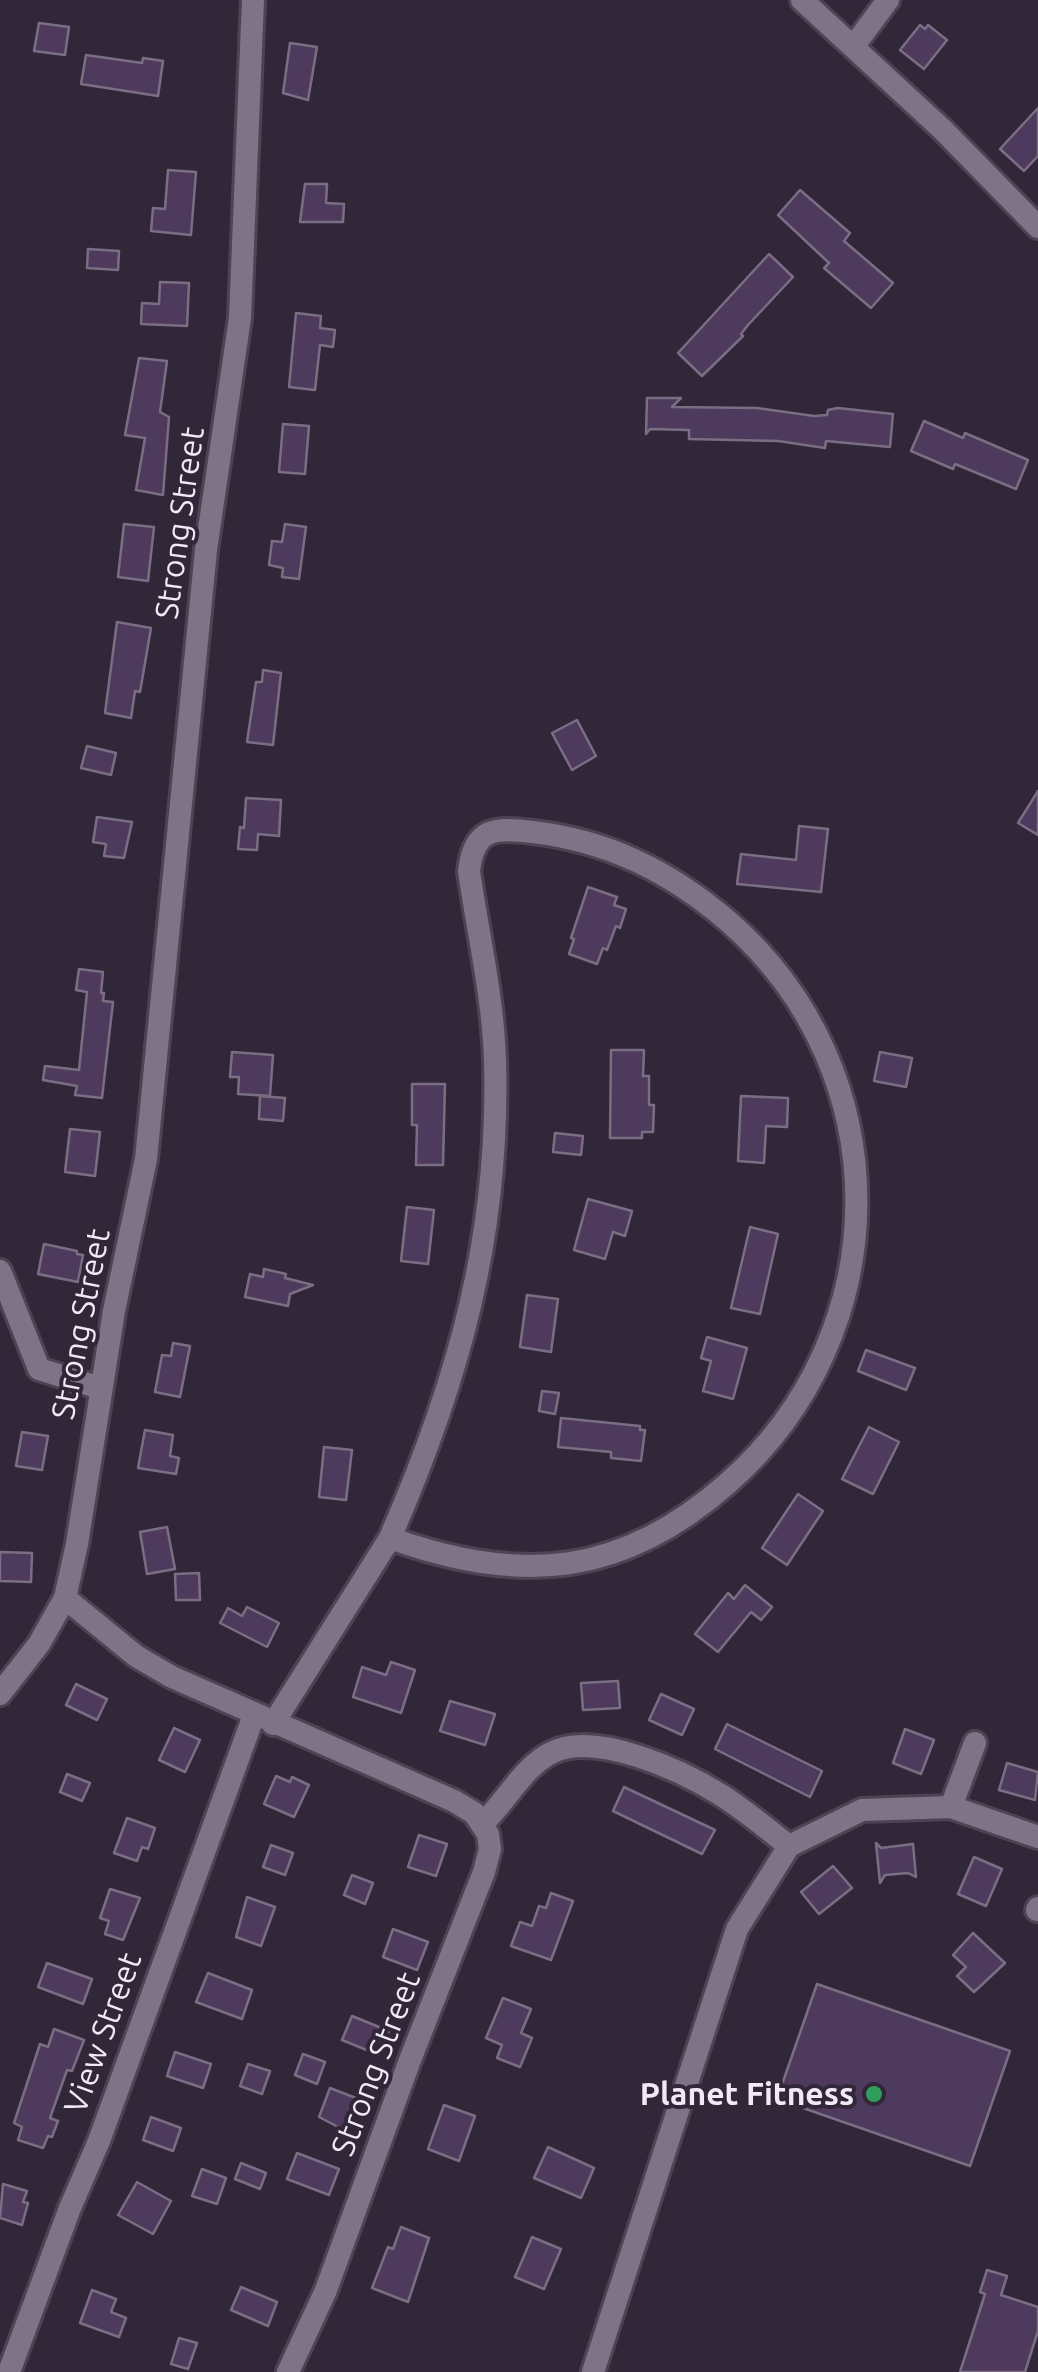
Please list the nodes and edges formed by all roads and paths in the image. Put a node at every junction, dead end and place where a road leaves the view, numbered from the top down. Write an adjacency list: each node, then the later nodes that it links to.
1 (252, 0): 7 (street, Strong Street)
2 (802, 0): 4 (street)
3 (888, 0): 4 (street)
4 (854, 47): 5 (street)
5 (1036, 219)
6 (0, 1271): 7 (street)
7 (100, 1388): 9 (street, Strong Street)
8 (390, 1538): 8 (street, View Street); 11 (street, View Street)
9 (65, 1598): 10 (street, Strong Street); 11 (street)
10 (0, 1694)
11 (264, 1720): 14 (street); 17 (street, View Street)
12 (975, 1743): 13 (street)
13 (951, 1808): 15 (street); 16 (street)
14 (484, 1823): 16 (street); 18 (street, Strong Street)
15 (1038, 1838)
16 (789, 1846): 19 (street)
17 (9, 2372)
18 (288, 2372)
19 (593, 2372)

